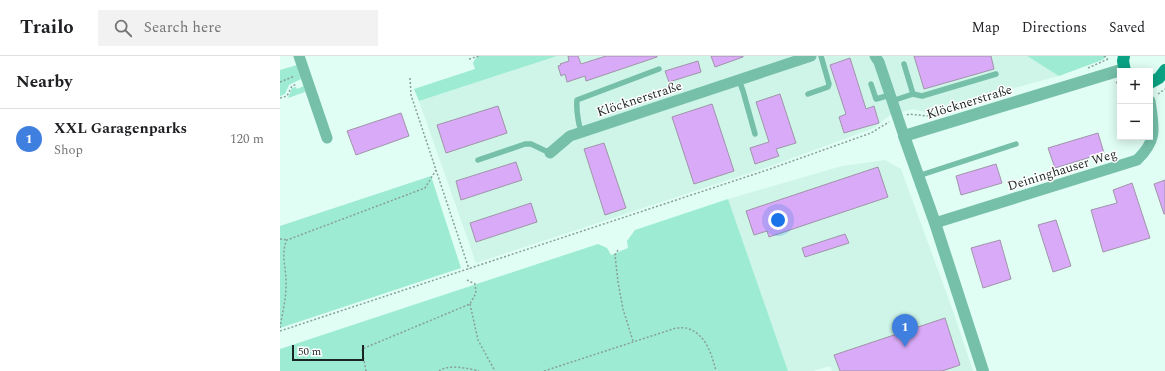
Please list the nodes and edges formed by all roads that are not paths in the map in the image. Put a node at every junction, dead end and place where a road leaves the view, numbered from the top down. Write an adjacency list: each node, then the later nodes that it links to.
1 (299, 56): 22 (street)
2 (811, 56): 12 (street, Klöcknerstraße)
3 (821, 56): 15 (lane)
4 (875, 56): 17 (street)
5 (1124, 56): 7 (main road)
6 (904, 64): 16 (lane)
7 (1124, 68)
8 (659, 69): 19 (lane)
9 (1165, 70): 13 (main road)
10 (1117, 72): 21 (street, Klöcknerstraße)
11 (996, 74): 16 (lane)
12 (739, 80): 19 (street, Klöcknerstraße); 20 (lane)
13 (1153, 81)
14 (871, 84): 17 (lane)
15 (808, 94)
16 (913, 94): 17 (lane)
17 (891, 98): 21 (street)
18 (1152, 104): 27 (street, Deininghauser Weg)
19 (581, 132): 24 (street, Klöcknerstraße)
20 (755, 134)
21 (904, 136): 26 (street)
22 (326, 138)
23 (1016, 144): 26 (lane)
24 (550, 152): 25 (lane)
25 (478, 160)
26 (918, 176): 27 (street)
27 (935, 223): 28 (street)
28 (983, 371)

